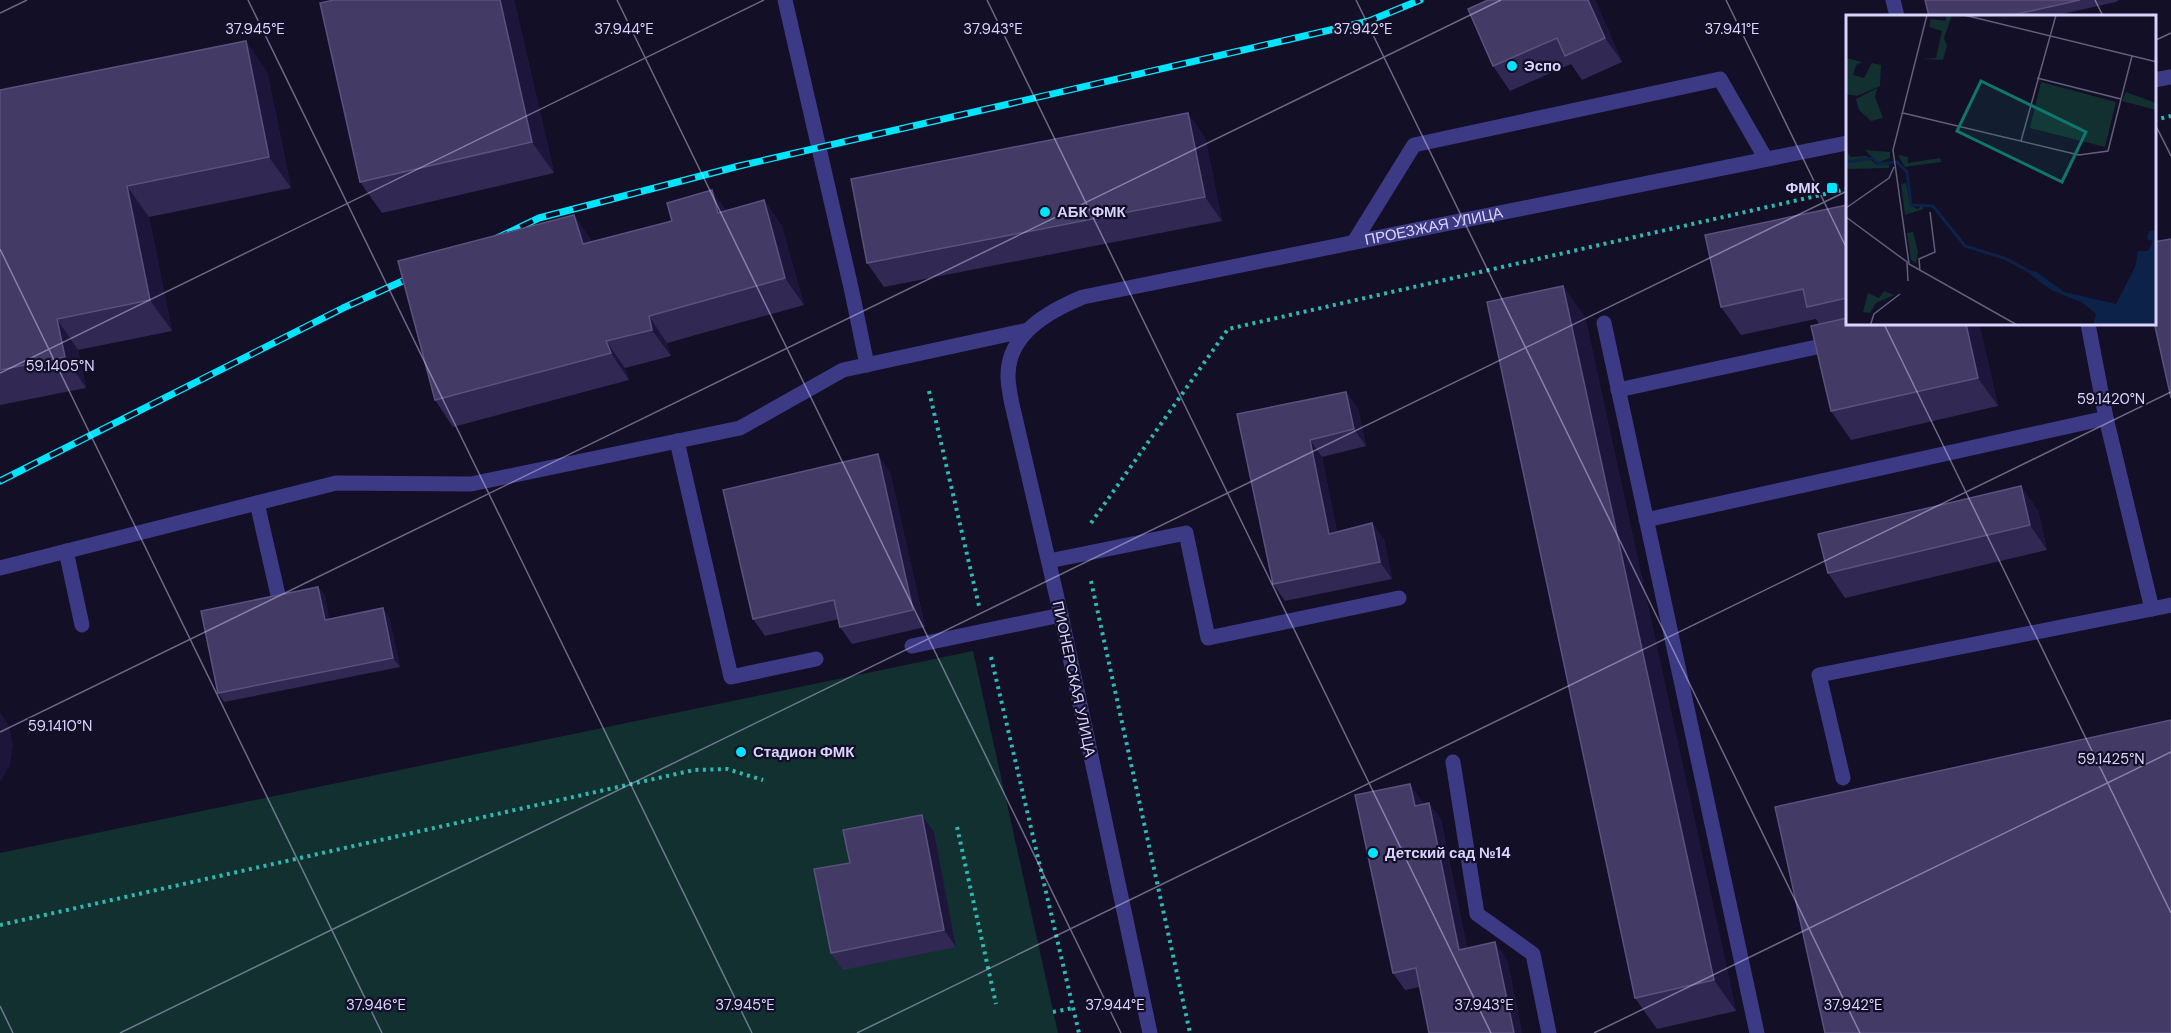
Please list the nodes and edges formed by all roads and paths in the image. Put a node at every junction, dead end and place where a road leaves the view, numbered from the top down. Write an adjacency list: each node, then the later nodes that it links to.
1 (785, 0): 16 (street)
2 (1893, 0): 3 (street)
3 (1897, 15)
4 (2171, 76): 5 (street)
5 (2156, 80)
6 (2171, 117): 7 (path)
7 (2156, 120)
8 (1846, 143): 9 (street, ПРОЕЗЖАЯ УЛИЦА)
9 (1766, 159): 11 (street, ПРОЕЗЖАЯ УЛИЦА); 11 (street)
10 (1846, 189): 24 (path)
11 (1354, 242): 14 (street, ПРОЕЗЖАЯ УЛИЦА)
12 (1604, 323): 17 (street)
13 (2088, 326): 19 (street)
14 (1028, 330): 16 (street); 25 (street, ПИОНЕРСКАЯ УЛИЦА)
15 (1848, 341): 17 (street)
16 (867, 365): 20 (street)
17 (1618, 390): 22 (street)
18 (929, 391): 33 (path)
19 (2106, 418): 22 (street); 30 (street)
20 (677, 441): 21 (street); 35 (street)
21 (257, 503): 23 (street); 27 (street)
22 (1646, 520): 48 (street)
23 (66, 551): 26 (street); 32 (street)
24 (1085, 553): 25 (street); 28 (street); 46 (path)
25 (1049, 561): 31 (street, ПИОНЕРСКАЯ УЛИЦА)
26 (0, 568)
27 (278, 595)
28 (1399, 598)
29 (2171, 605): 30 (street)
30 (2152, 609): 37 (street)
31 (1061, 615): 33 (street); 45 (street, ПИОНЕРСКАЯ УЛИЦА)
32 (82, 625)
33 (985, 631): 34 (street); 42 (path)
34 (912, 646)
35 (816, 659)
36 (1453, 762): 47 (street)
37 (1844, 778)
38 (763, 780): 40 (path)
39 (957, 827): 41 (path)
40 (0, 925)
41 (996, 1004)
42 (1073, 1008): 43 (path); 44 (path)
43 (1053, 1012)
44 (1079, 1033)
45 (1150, 1033)
46 (1190, 1033)
47 (1549, 1033)
48 (1757, 1033)

